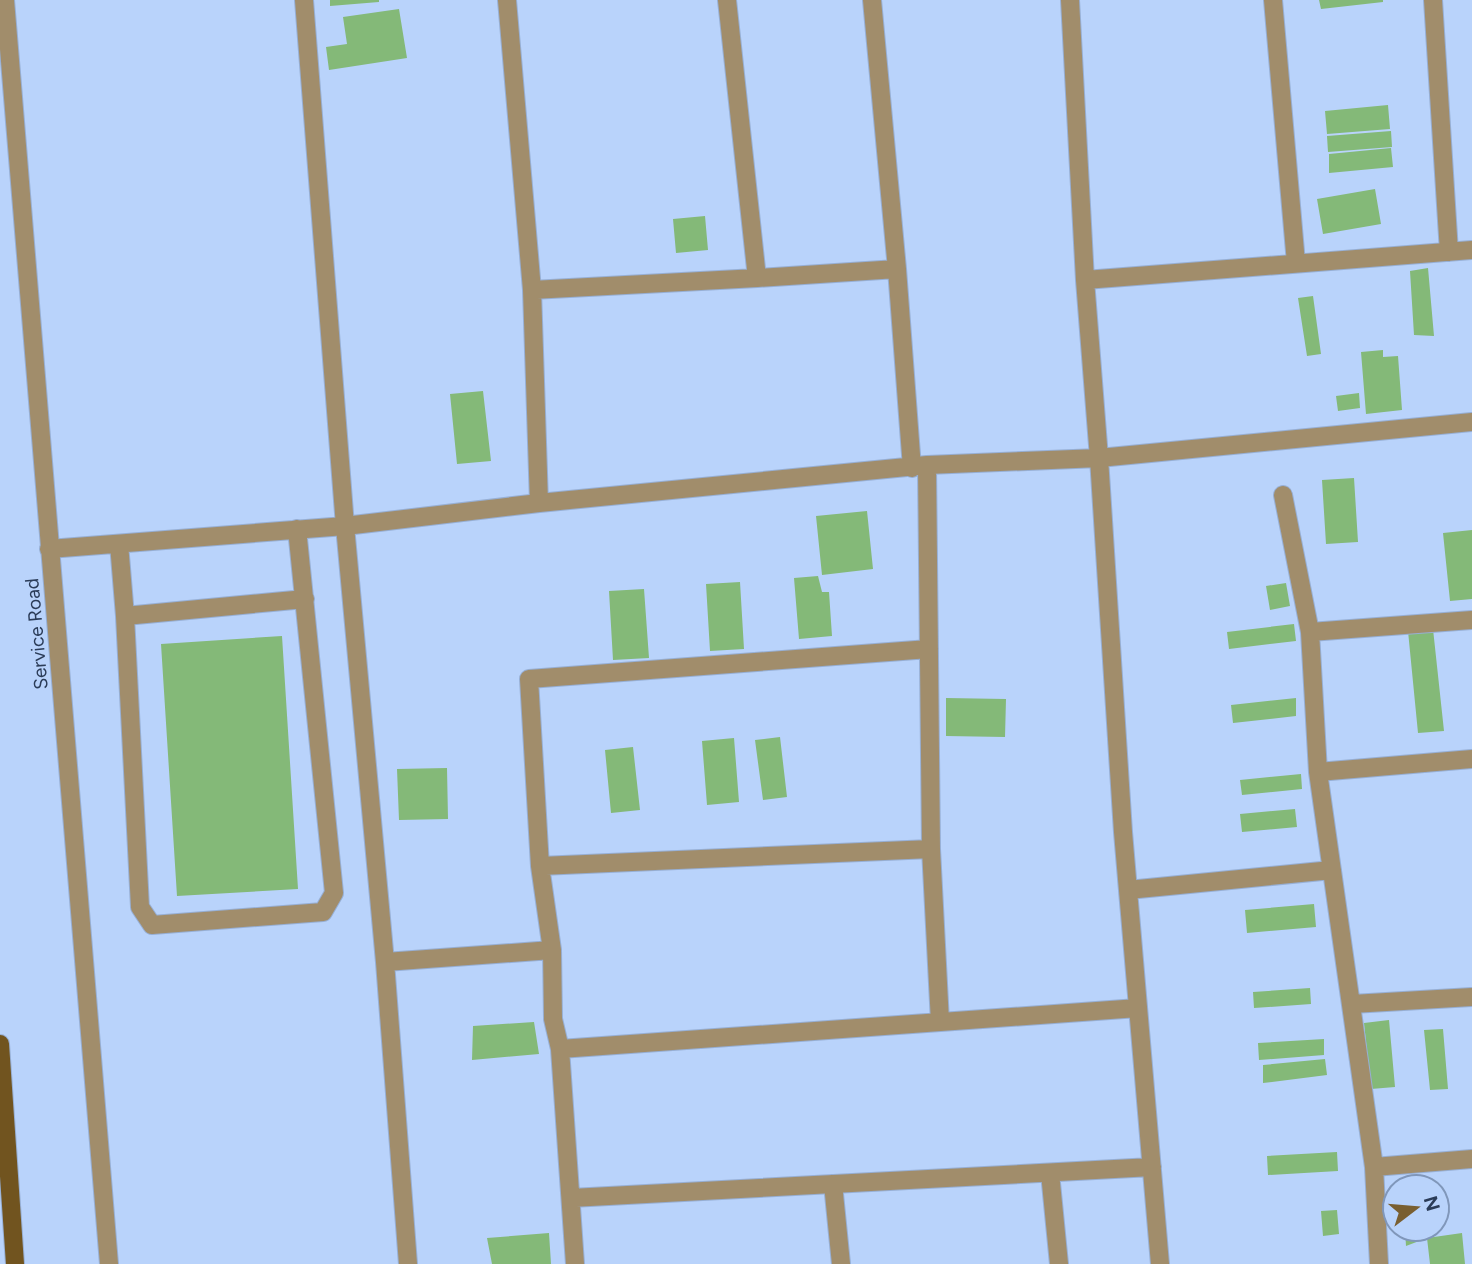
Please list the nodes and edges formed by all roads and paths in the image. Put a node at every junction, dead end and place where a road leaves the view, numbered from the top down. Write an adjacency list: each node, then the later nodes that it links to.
1 (5, 0): 24 (street, Service Road)
2 (304, 0): 21 (street)
3 (507, 0): 15 (street)
4 (727, 0): 13 (street)
5 (872, 0): 12 (street)
6 (1070, 0): 14 (street)
7 (1273, 0): 11 (street)
8 (1433, 0): 10 (street)
9 (1472, 250): 10 (street)
10 (1448, 252): 11 (street)
11 (1296, 263): 14 (street)
12 (897, 269): 13 (street); 18 (street)
13 (757, 278): 15 (street)
14 (1085, 280): 17 (street)
15 (532, 290): 20 (street)
16 (1472, 422): 17 (street)
17 (1099, 458): 18 (street); 35 (street)
18 (919, 466): 20 (street); 29 (street)
19 (1283, 495): 28 (street)
20 (539, 503): 21 (street)
21 (345, 526): 22 (street); 37 (street)
22 (297, 529): 23 (street); 25 (street)
23 (119, 544): 24 (street); 26 (street)
24 (50, 549): 51 (street, Service Road)
25 (305, 598): 26 (street); 26 (street)
26 (125, 616)
27 (1472, 620): 28 (street)
28 (1310, 632): 31 (street)
29 (929, 649): 32 (street); 33 (street)
30 (1472, 759): 31 (street)
31 (1318, 772): 34 (street)
32 (931, 849): 33 (street); 41 (street)
33 (540, 866): 36 (street)
34 (1332, 870): 35 (street); 39 (street)
35 (1128, 890): 40 (street)
36 (552, 950): 37 (street); 43 (street)
37 (385, 962): 52 (street)
38 (1472, 997): 39 (street)
39 (1352, 1004): 46 (street)
40 (1138, 1008): 41 (street); 45 (street)
41 (940, 1022): 43 (street)
42 (0, 1044): 50 (main road)
43 (560, 1049): 49 (street)
44 (1472, 1158): 46 (street)
45 (1152, 1167): 47 (street); 56 (street)
46 (1374, 1167): 57 (street)
47 (1050, 1173): 48 (street); 55 (street)
48 (833, 1184): 49 (street); 54 (street)
49 (570, 1198): 53 (street)
50 (15, 1264)
51 (110, 1264)
52 (408, 1264)
53 (575, 1264)
54 (841, 1264)
55 (1059, 1264)
56 (1160, 1264)
57 (1379, 1264)

